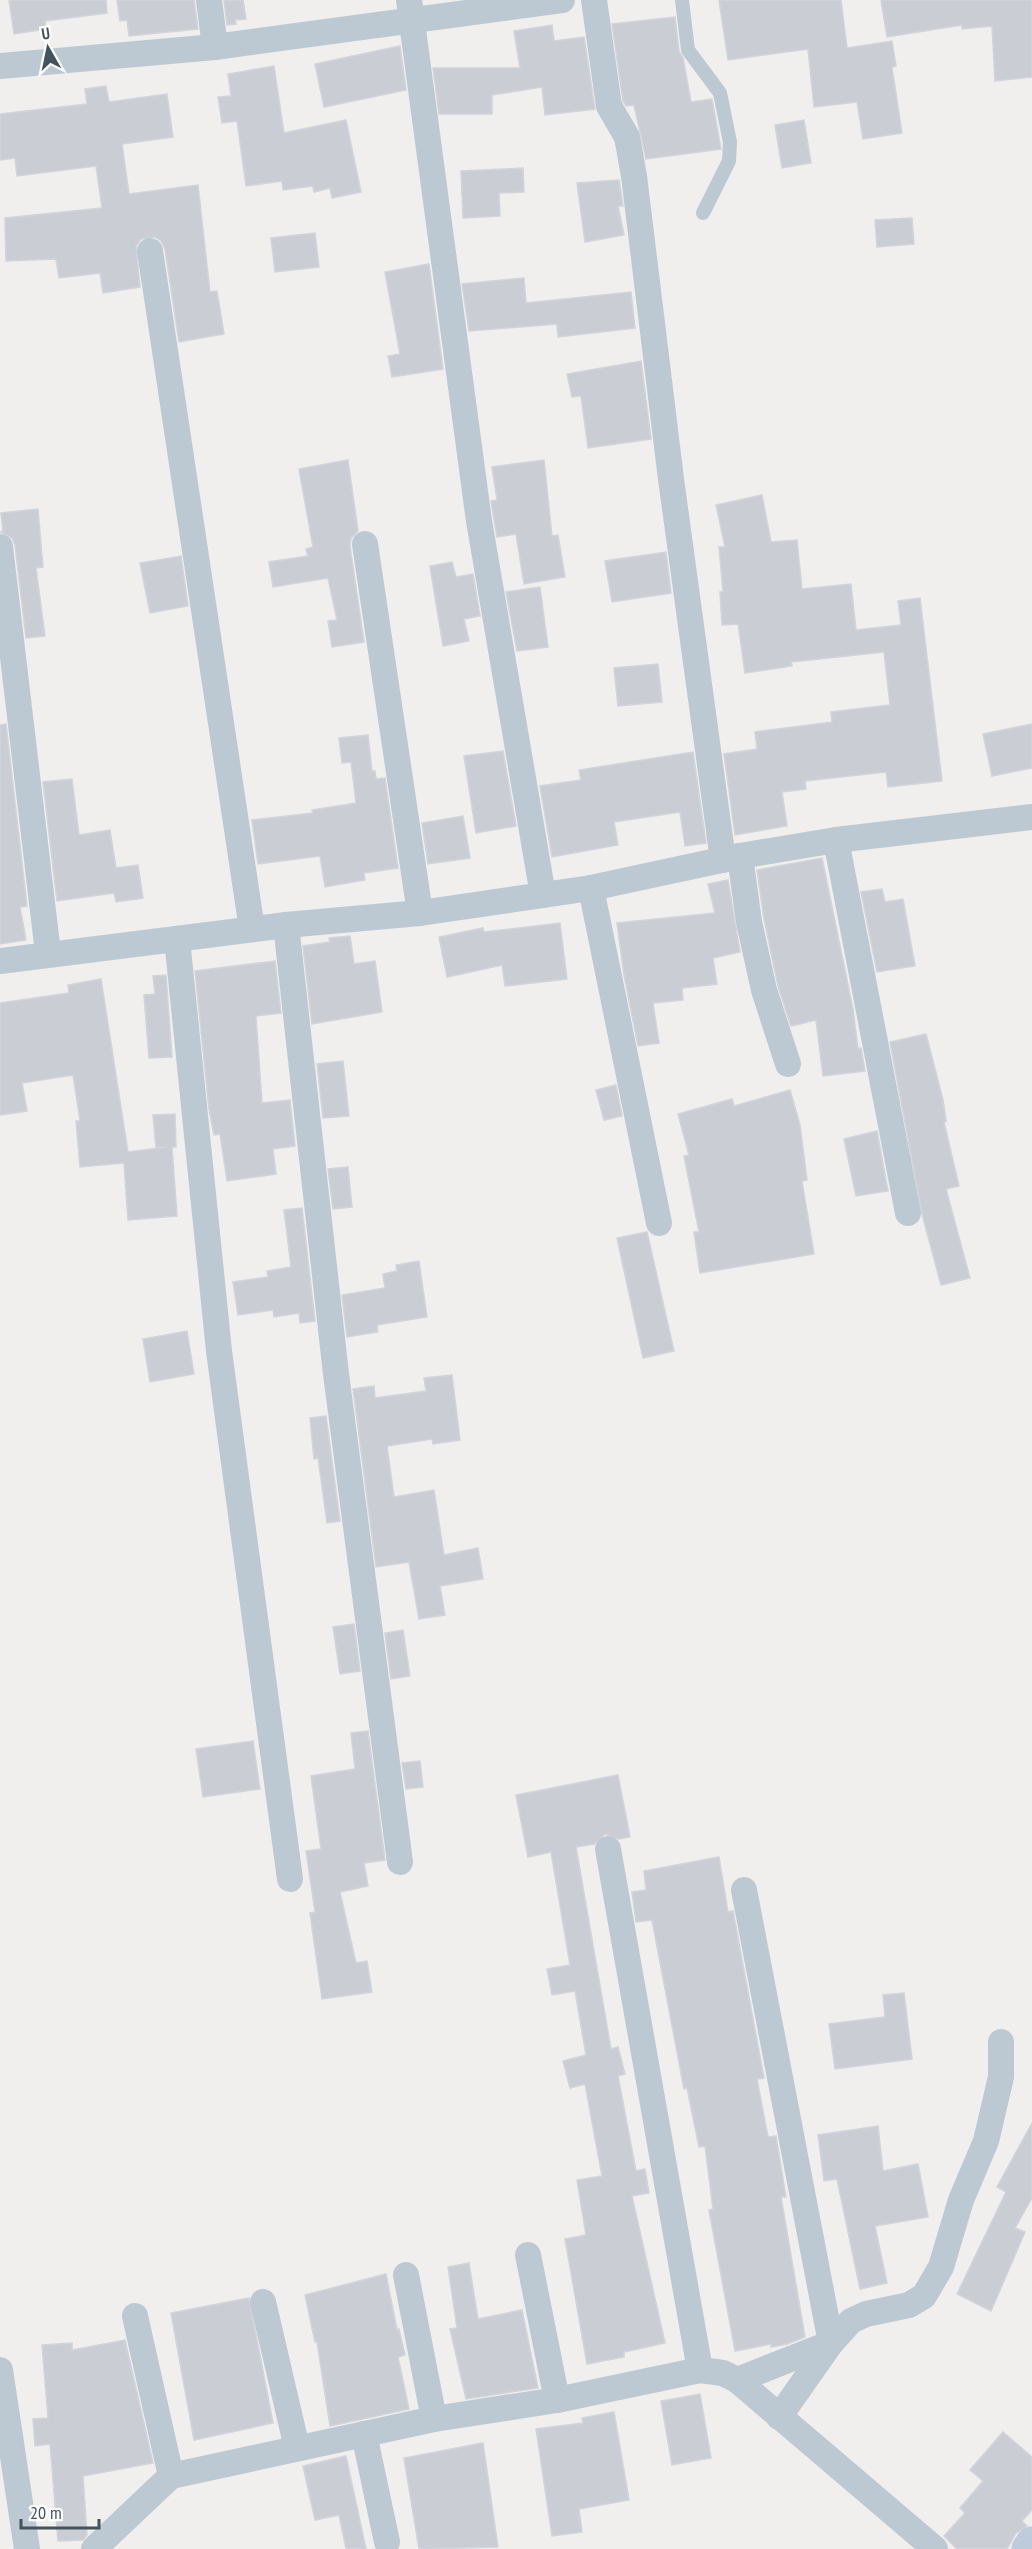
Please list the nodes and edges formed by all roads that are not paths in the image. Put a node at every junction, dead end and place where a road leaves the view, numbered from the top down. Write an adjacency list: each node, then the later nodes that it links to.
1 (209, 0): 6 (street)
2 (562, 0): 5 (street)
3 (594, 0): 14 (street)
4 (682, 0): 8 (lane)
5 (410, 11): 6 (street); 16 (street)
6 (215, 47): 7 (street)
7 (0, 66)
8 (703, 213)
9 (150, 250): 19 (street)
10 (365, 544): 17 (street)
11 (0, 548): 21 (street)
12 (1032, 817): 13 (street)
13 (836, 840): 14 (street); 24 (street)
14 (732, 858): 15 (street); 23 (street)
15 (591, 888): 16 (street); 25 (street)
16 (543, 895): 17 (street)
17 (420, 913): 18 (street)
18 (286, 925): 19 (street); 27 (street)
19 (252, 929): 20 (street)
20 (177, 939): 21 (street); 28 (street)
21 (48, 953): 22 (street)
22 (0, 961)
23 (788, 1064)
24 (909, 1213)
25 (659, 1223)
26 (608, 1849): 37 (street)
27 (400, 1862)
28 (290, 1879)
29 (744, 1890): 35 (street)
30 (1001, 2042): 35 (street)
31 (528, 2255): 39 (street)
32 (406, 2275): 41 (street)
33 (264, 2302): 43 (street)
34 (135, 2316): 44 (street)
35 (831, 2343): 38 (street); 40 (street)
36 (0, 2370): 47 (street)
37 (700, 2370): 38 (street); 39 (street)
38 (737, 2380): 40 (street)
39 (557, 2400): 41 (street)
40 (779, 2417): 49 (street)
41 (434, 2419): 42 (street)
42 (364, 2434): 43 (street); 45 (street)
43 (297, 2448): 44 (street)
44 (171, 2476): 48 (street)
45 (387, 2542)
46 (1032, 2543): 50 (main road)
47 (27, 2549)
48 (94, 2549)
49 (935, 2549)
50 (1028, 2549)

